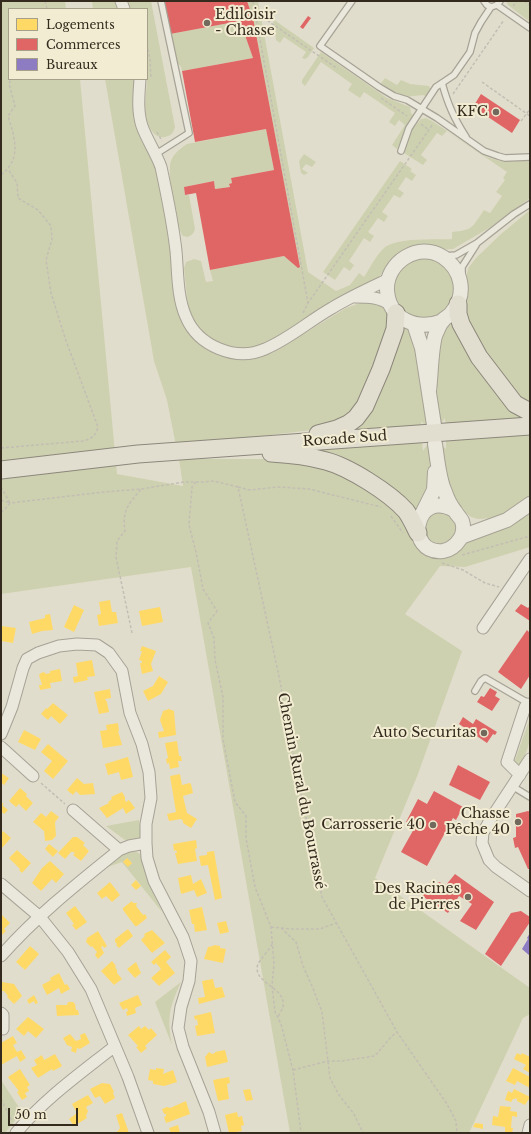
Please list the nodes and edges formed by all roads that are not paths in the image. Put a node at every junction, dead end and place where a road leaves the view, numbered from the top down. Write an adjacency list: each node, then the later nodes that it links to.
1 (161, 1): 11 (lane)
2 (352, 1): 9 (lane)
3 (484, 1): 5 (lane)
4 (498, 3): 5 (lane); 6 (lane)
5 (491, 7): 8 (lane)
6 (530, 28)
7 (145, 81): 11 (street)
8 (442, 83): 9 (lane); 10 (lane)
9 (423, 109): 10 (lane); 12 (lane)
10 (468, 140): 13 (lane)
11 (161, 151): 19 (street)
12 (401, 151)
13 (530, 157)
14 (530, 204): 15 (lane)
15 (477, 242): 16 (lane); 18 (lane)
16 (441, 256): 17 (street); 18 (street)
17 (389, 279): 19 (street); 21 (street)
18 (461, 283): 20 (street)
19 (350, 298): 21 (street)
20 (458, 304): 22 (street); 25 (main road)
21 (394, 309): 23 (street); 28 (main road)
22 (443, 321): 23 (street); 24 (street)
23 (414, 324): 24 (street)
24 (429, 391): 26 (street)
25 (530, 412)
26 (434, 425)
27 (530, 426): 28 (main road, Rocade Sud)
28 (276, 444): 29 (main road, Rocade Sud)
29 (183, 450): 30 (main road, Rocade Sud); 35 (main road)
30 (1, 470)
31 (530, 504): 34 (street)
32 (457, 513): 33 (street); 33 (street); 34 (street); 36 (street)
33 (422, 515): 35 (street)
34 (507, 520): 36 (street)
35 (418, 533): 36 (street)
36 (461, 537)
37 (530, 560): 38 (street)
38 (483, 628)
39 (475, 691): 40 (lane)
40 (529, 703): 44 (street)
41 (1, 734): 49 (street)
42 (1, 747): 45 (street)
43 (530, 759): 44 (street)
44 (520, 775): 46 (street)
45 (33, 776)
46 (512, 786): 47 (lane); 52 (street)
47 (530, 797)
48 (72, 810): 50 (street)
49 (146, 843): 50 (street); 61 (street)
50 (119, 850): 53 (street)
51 (1, 884): 53 (street)
52 (530, 891)
53 (40, 917): 54 (street); 57 (street)
54 (1, 956)
55 (1, 1013): 56 (street)
56 (3, 1028)
57 (115, 1046): 59 (street); 60 (street)
58 (530, 1125): 62 (street)
59 (16, 1132)
60 (148, 1133)
61 (215, 1133)
62 (528, 1133)

